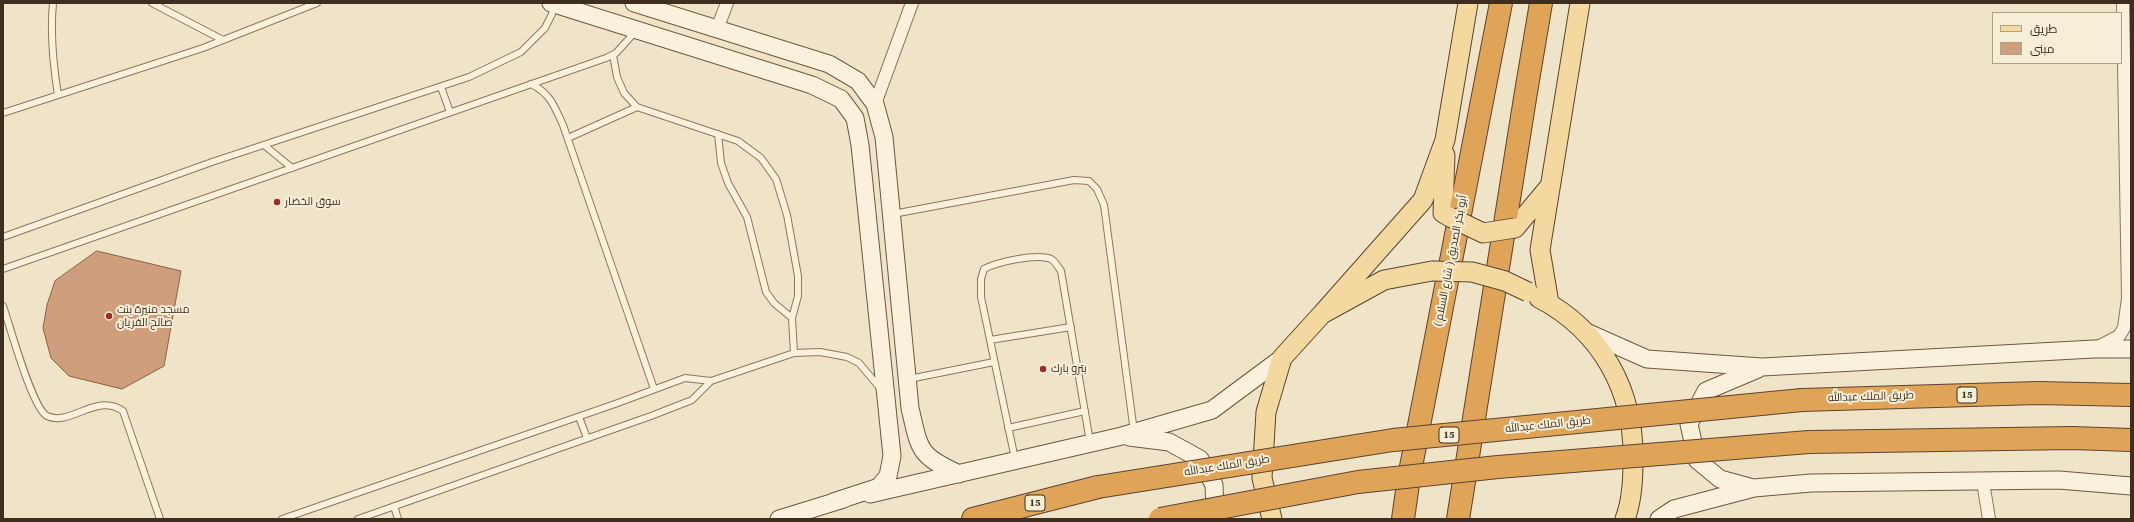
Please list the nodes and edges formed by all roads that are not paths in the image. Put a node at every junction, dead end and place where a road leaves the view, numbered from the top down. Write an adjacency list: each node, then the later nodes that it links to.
1 (53, 3): 19 (lane)
2 (152, 3): 15 (lane)
3 (317, 3): 15 (lane)
4 (552, 3): 14 (main road); 18 (lane)
5 (634, 3): 13 (main road)
6 (726, 3): 13 (street)
7 (912, 3): 20 (street)
8 (1468, 3): 26 (main road)
9 (1501, 3): 74 (highway, ( شارع السلام ) أبو بكر الصديق)
10 (1542, 3): 75 (highway)
11 (1580, 3): 29 (main road)
12 (2123, 3): 40 (street)
13 (717, 29): 20 (main road)
14 (637, 30): 16 (lane); 50 (main road)
15 (223, 40): 19 (lane)
16 (614, 55): 17 (lane); 21 (lane)
17 (531, 84): 22 (lane); 25 (lane)
18 (441, 87): 22 (lane); 27 (lane)
19 (58, 95): 23 (lane)
20 (875, 104): 30 (main road)
21 (637, 107): 24 (lane); 25 (lane)
22 (450, 112): 28 (lane)
23 (3, 113)
24 (718, 134): 36 (lane); 36 (lane)
25 (568, 138): 48 (lane)
26 (1445, 140): 29 (main road, bridge); 35 (main road)
27 (264, 145): 28 (lane); 31 (lane)
28 (292, 168): 32 (lane)
29 (1550, 186): 33 (main road)
30 (892, 215): 46 (main road); 54 (lane)
31 (3, 237)
32 (3, 269)
33 (1549, 303): 35 (main road, bridge); 38 (main road)
34 (3, 306): 65 (lane)
35 (1322, 314): 43 (main road)
36 (792, 318): 42 (lane)
37 (1071, 327): 39 (lane); 39 (lane); 51 (lane)
38 (1584, 331): 45 (main road); 76 (main road)
39 (990, 340): 44 (lane)
40 (2094, 349): 41 (main road); 45 (main road)
41 (2131, 349)
42 (794, 353): 47 (lane); 50 (lane)
43 (1282, 358): 54 (main road); 73 (main road)
44 (994, 362): 46 (lane); 53 (lane)
45 (1762, 367): 62 (main road)
46 (907, 380): 59 (main road)
47 (711, 381): 48 (lane); 55 (lane)
48 (654, 389): 52 (lane)
49 (2131, 395): 70 (highway, طريق الملك عبدالله / 15, bridge)
50 (886, 396): 63 (main road)
51 (1085, 411): 53 (lane); 57 (lane)
52 (578, 417): 55 (lane); 66 (lane)
53 (1008, 428): 58 (lane)
54 (1130, 435): 57 (main road); 72 (main road)
55 (587, 438): 64 (lane)
56 (2131, 440): 71 (highway, bridge)
57 (1090, 443): 58 (main road)
58 (1015, 461): 59 (main road)
59 (959, 474): 63 (main road)
60 (1983, 482): 61 (main road); 62 (main road); 78 (street)
61 (2131, 486)
62 (1754, 488): 77 (main road)
63 (833, 502): 69 (main road)
64 (394, 506): 67 (lane); 68 (lane)
65 (160, 519)
66 (282, 519)
67 (360, 519)
68 (398, 519)
69 (779, 519)
70 (973, 519)
71 (1160, 519)
72 (1212, 519)
73 (1272, 519)
74 (1403, 519)
75 (1458, 519)
76 (1625, 519)
77 (1659, 519)
78 (1989, 519)

